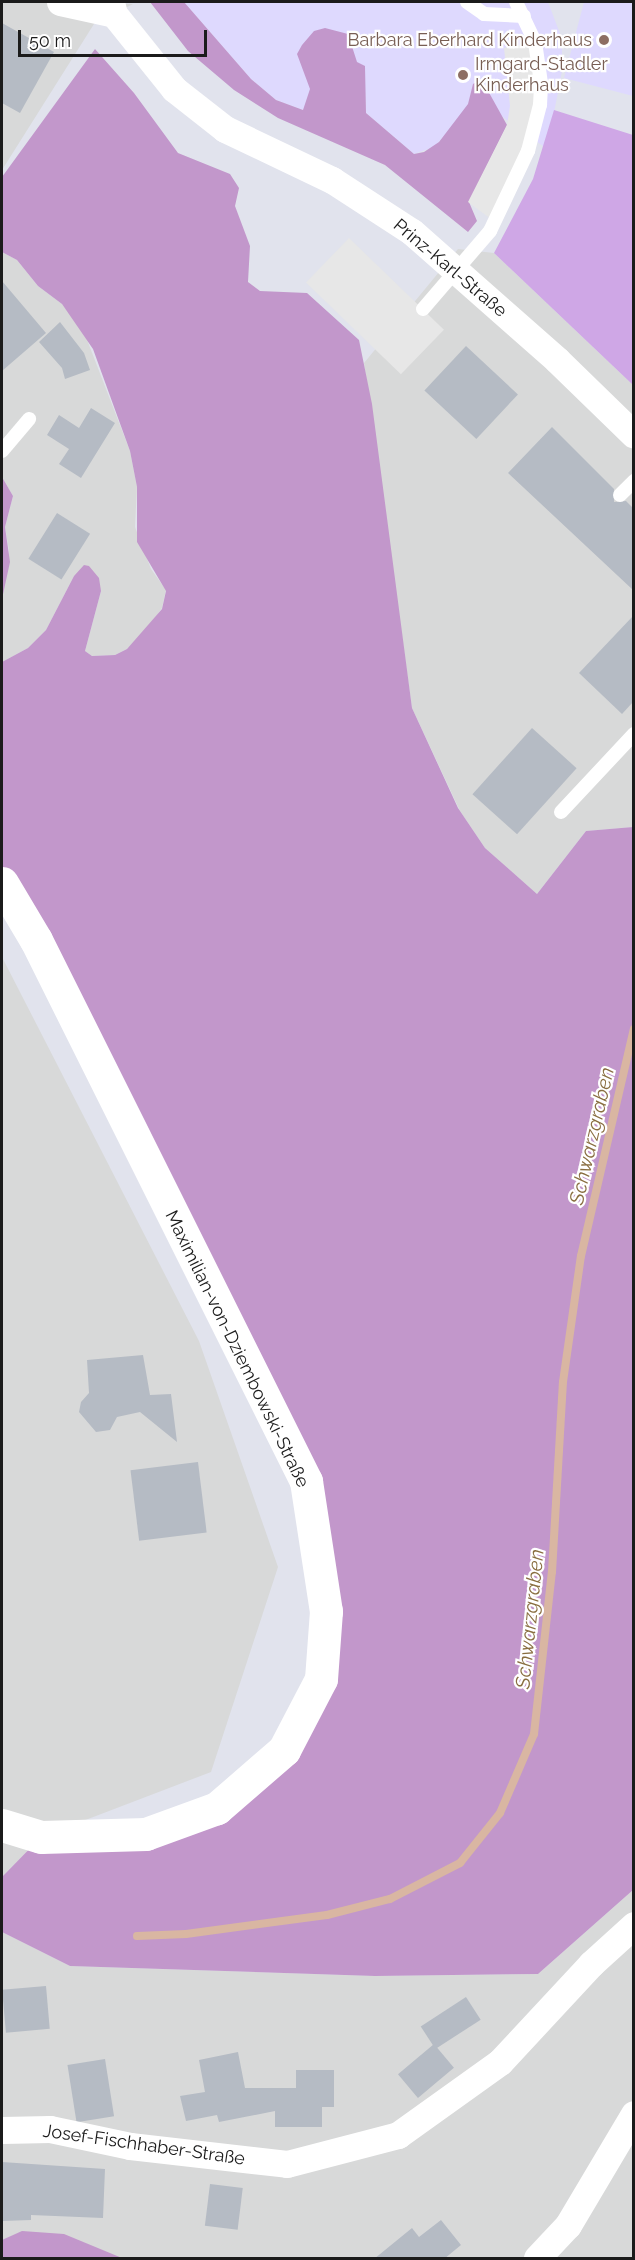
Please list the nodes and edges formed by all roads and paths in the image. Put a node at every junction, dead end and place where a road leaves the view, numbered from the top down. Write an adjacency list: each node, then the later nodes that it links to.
1 (60, 2): 4 (street, Prinz-Karl-Straße)
2 (467, 2): 5 (lane)
3 (516, 2): 5 (lane)
4 (112, 8): 6 (street, Prinz-Karl-Straße)
5 (524, 16): 6 (lane)
6 (458, 270): 7 (lane); 9 (street, Prinz-Karl-Straße)
7 (423, 309)
8 (29, 419): 10 (lane)
9 (633, 435)
10 (2, 451)
11 (633, 481): 12 (lane)
12 (620, 495)
13 (633, 734): 14 (lane)
14 (561, 812)
15 (2, 883): 16 (street, Maximilian-von-Dziembowski-Straße)
16 (2, 1825)
17 (633, 1924): 19 (street, Josef-Fischhaber-Straße)
18 (633, 2114): 20 (street)
19 (2, 2130)
20 (537, 2259)

